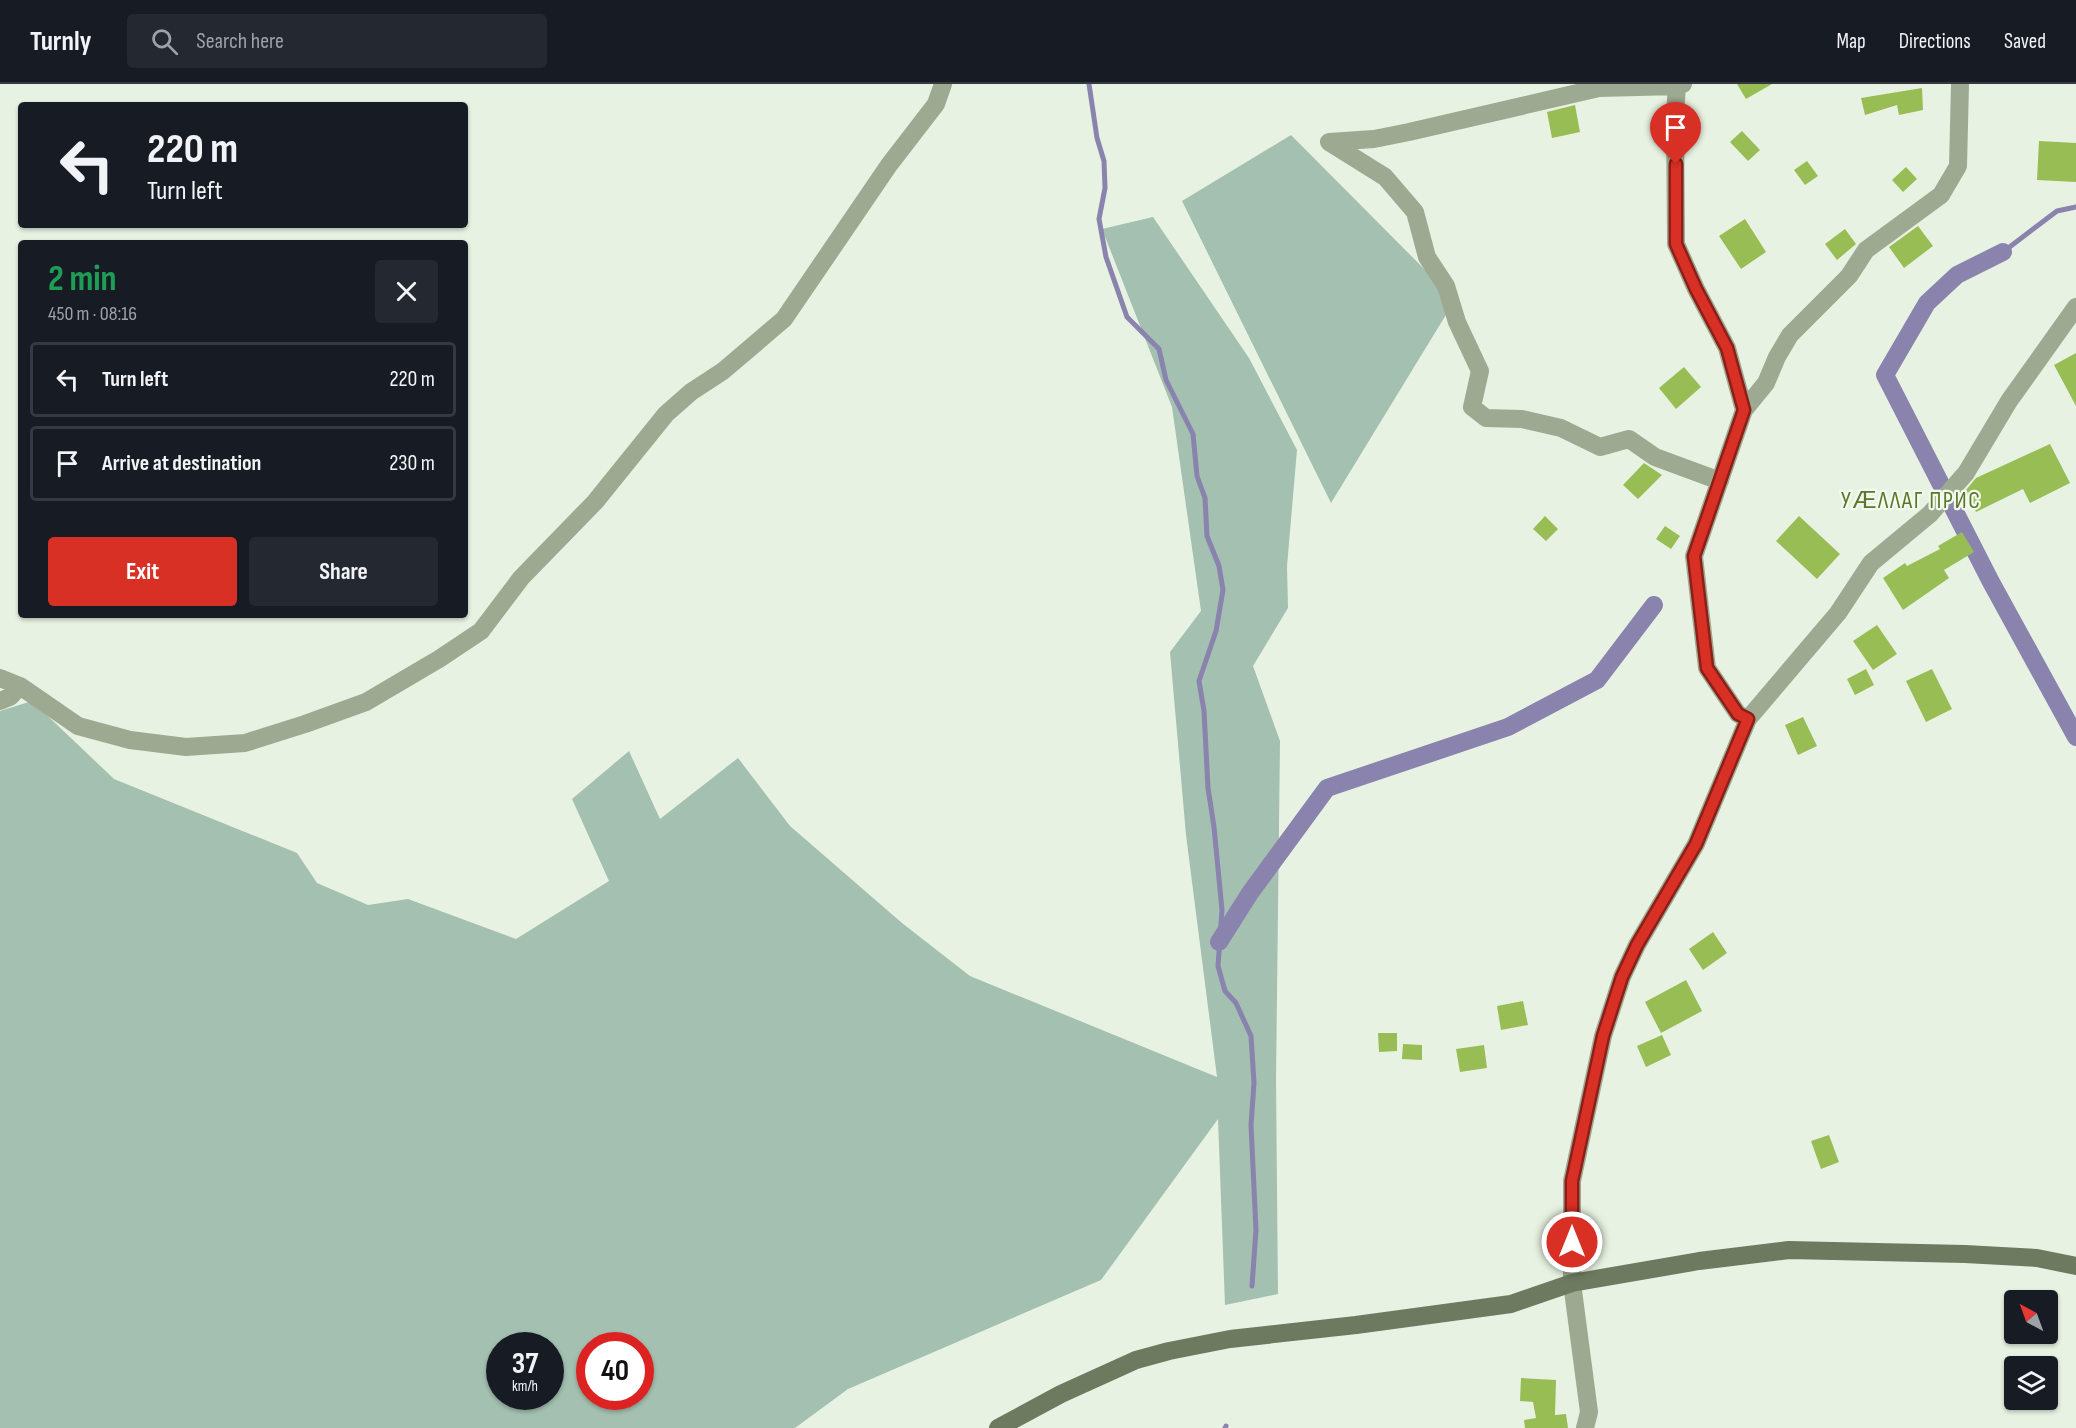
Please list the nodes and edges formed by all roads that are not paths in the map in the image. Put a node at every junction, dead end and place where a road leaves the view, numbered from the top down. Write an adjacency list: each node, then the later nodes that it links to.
1 (944, 84): 8 (street)
2 (1960, 84): 5 (street)
3 (1680, 85): 5 (street); 6 (street)
4 (2076, 307): 10 (street)
5 (1744, 410): 6 (street)
6 (1720, 482): 10 (street)
7 (0, 678): 8 (street)
8 (20, 686): 9 (street)
9 (0, 701)
10 (1748, 719): 12 (street)
11 (2076, 1266): 12 (main road)
12 (1572, 1283): 13 (main road); 14 (street)
13 (998, 1428)
14 (1585, 1428)

